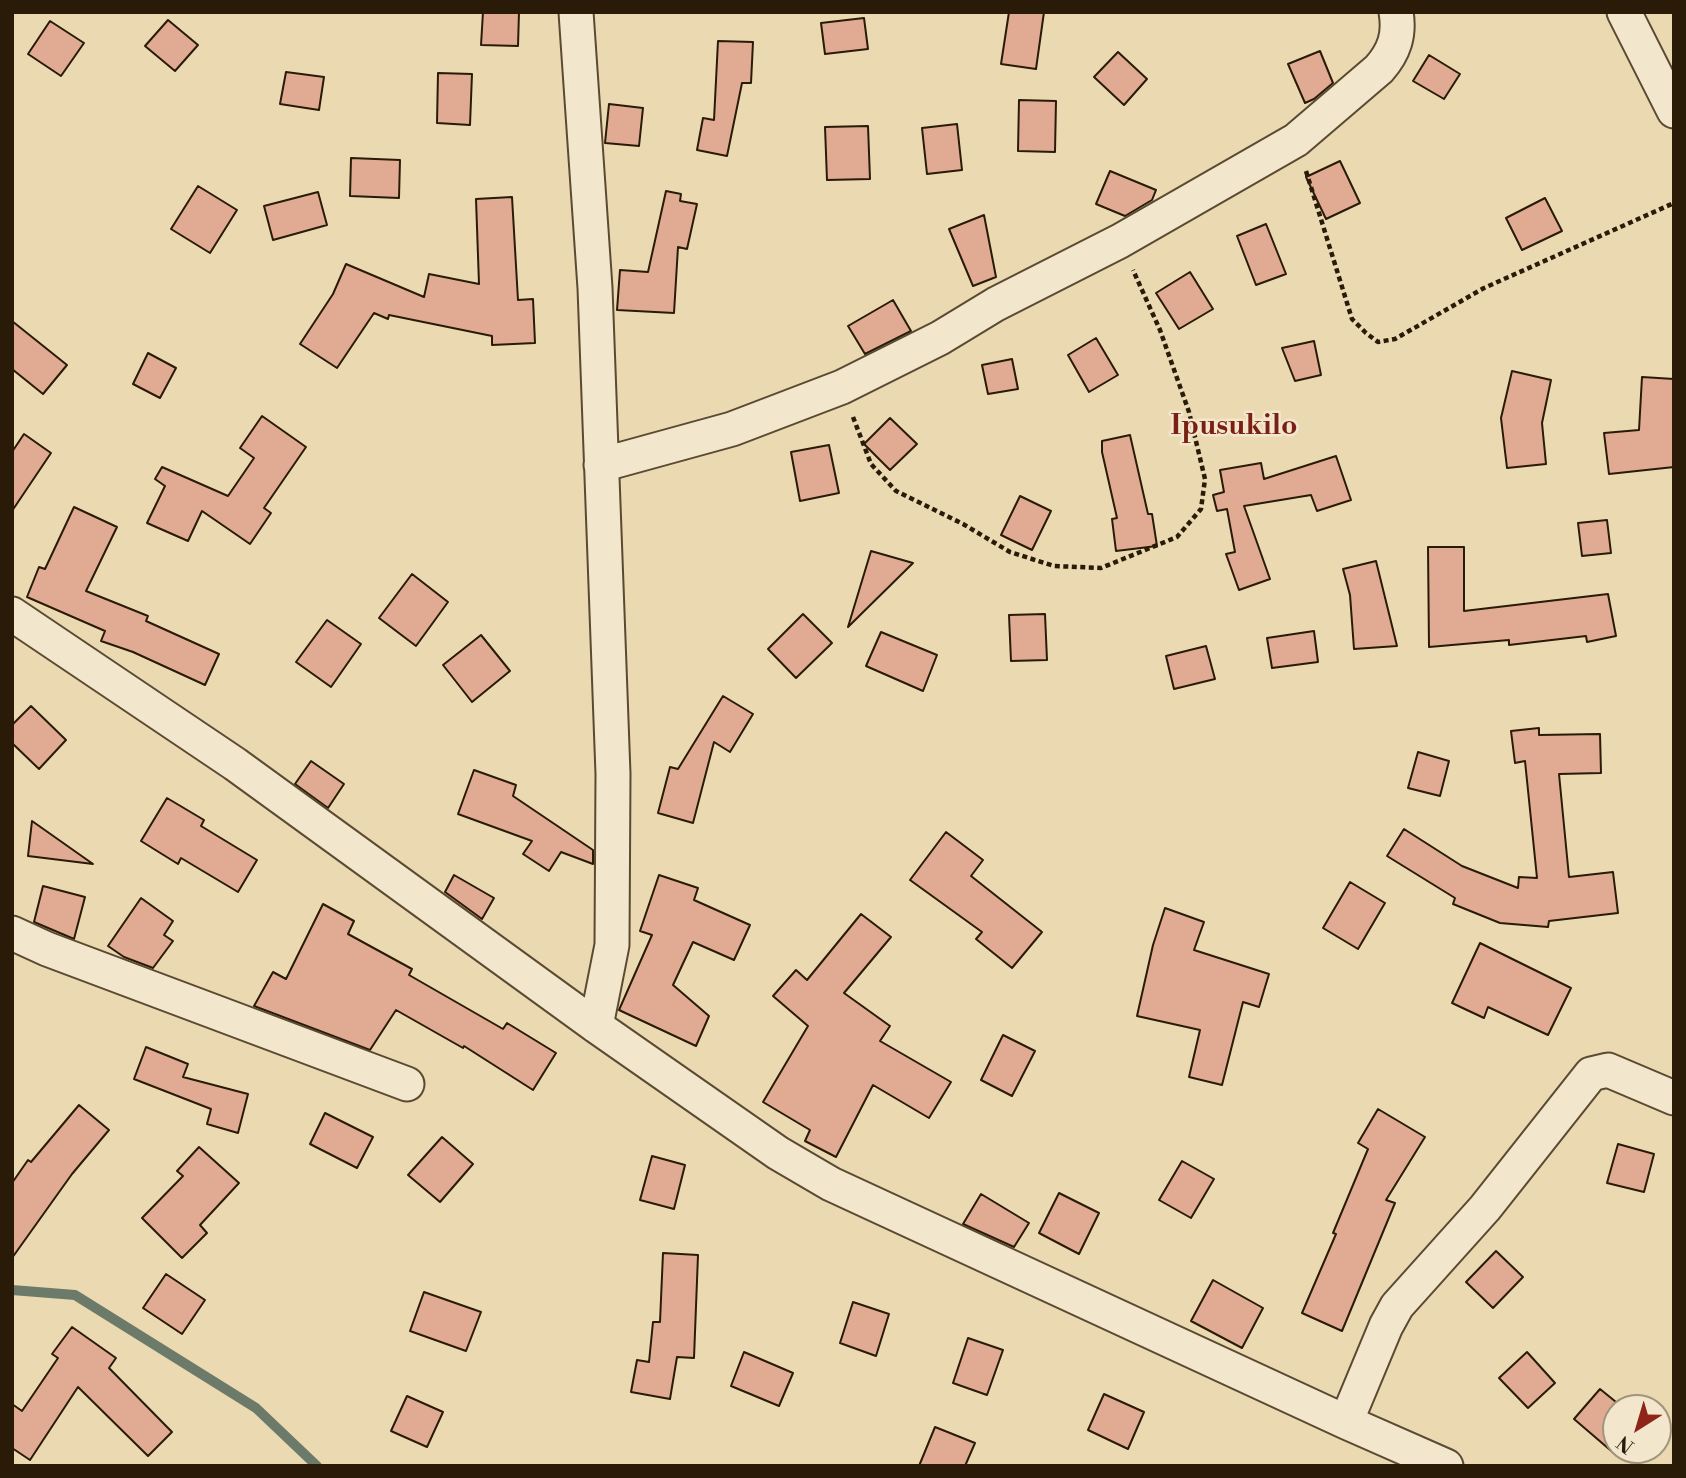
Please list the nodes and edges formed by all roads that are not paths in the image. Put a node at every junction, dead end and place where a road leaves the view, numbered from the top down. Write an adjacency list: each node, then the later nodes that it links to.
1 (576, 12): 5 (street)
2 (1396, 12): 5 (street)
3 (1624, 12): 4 (street)
4 (1674, 111)
5 (601, 465): 8 (street)
6 (12, 614): 8 (street)
7 (12, 933): 9 (street)
8 (596, 1026): 11 (street)
9 (407, 1084)
10 (1674, 1098): 11 (street)
11 (1346, 1422): 12 (street)
12 (1446, 1466)

